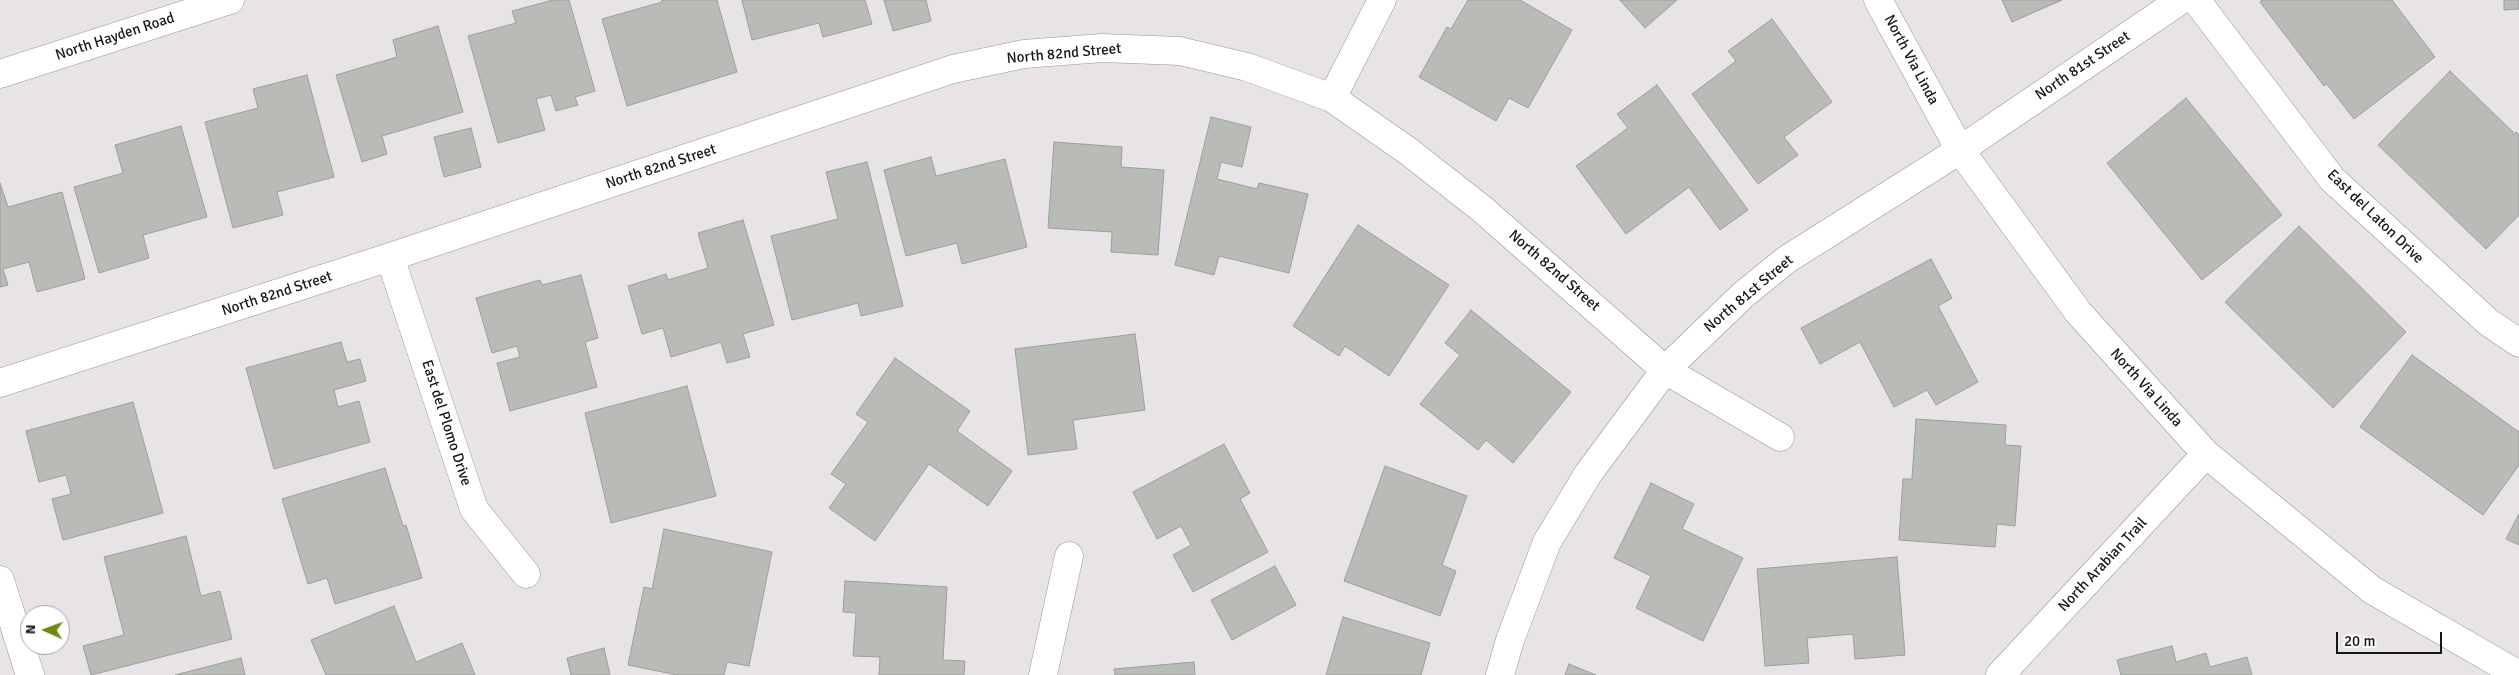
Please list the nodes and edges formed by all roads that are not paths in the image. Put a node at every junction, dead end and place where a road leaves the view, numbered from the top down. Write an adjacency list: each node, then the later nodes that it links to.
1 (230, 0): 6 (street, North Hayden Road)
2 (1382, 0): 7 (street)
3 (1878, 0): 8 (street, North Via Linda)
4 (2181, 0): 8 (street, North 81st Street)
5 (2196, 0): 10 (street, East del Laton Drive)
6 (0, 74)
7 (1332, 98): 9 (street, North 82nd Street); 11 (street, North 82nd Street)
8 (1960, 150): 11 (street, North 81st Street); 14 (street, North Via Linda)
9 (390, 257): 12 (street, North 82nd Street); 16 (street, East del Plomo Drive)
10 (2519, 343)
11 (1665, 370): 13 (street, North 82nd Street); 20 (street, North 81st Street)
12 (0, 382)
13 (1780, 437)
14 (2206, 454): 21 (street, North Arabian Trail); 22 (street, North Via Linda)
15 (1069, 556): 19 (street)
16 (526, 574)
17 (0, 580): 18 (street)
18 (30, 675)
19 (1043, 675)
20 (1500, 675)
21 (2000, 675)
22 (2518, 675)

